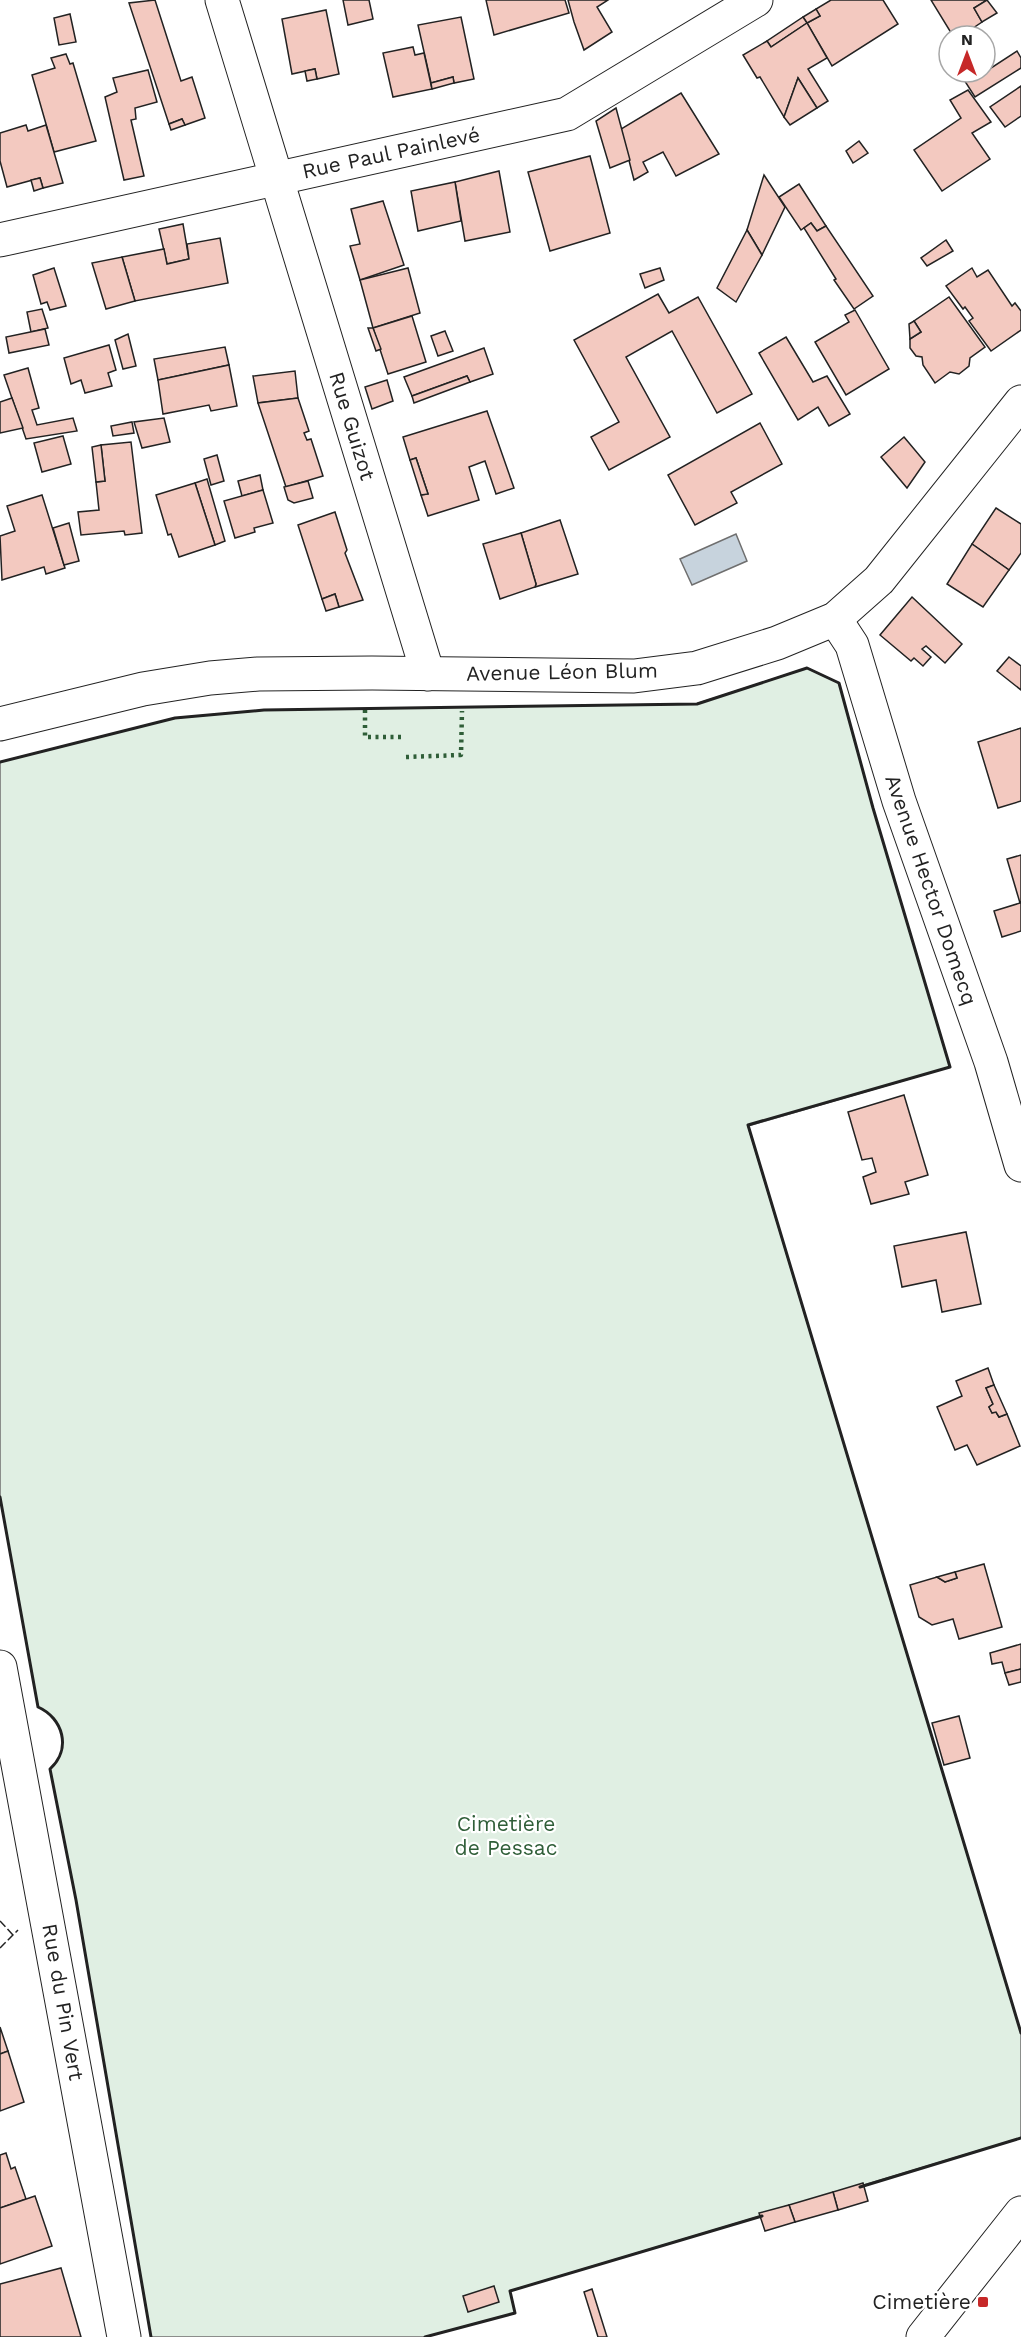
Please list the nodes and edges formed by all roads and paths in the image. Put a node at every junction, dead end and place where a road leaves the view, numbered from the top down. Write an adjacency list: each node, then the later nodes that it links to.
1 (222, 0): 3 (street, Rue Guizot)
2 (756, 0): 3 (street, Rue Paul Painlevé)
3 (275, 178): 4 (street, Rue Paul Painlevé); 7 (street, Rue Guizot)
4 (0, 240)
5 (1021, 402): 6 (street, Avenue Léon Blum)
6 (835, 619): 7 (street, Avenue Léon Blum); 9 (street, Avenue Hector Domecq)
7 (428, 674): 8 (street, Avenue Léon Blum)
8 (0, 724)
9 (1021, 1165)
10 (0, 1667): 11 (street, Rue du Pin Vert)
11 (6, 1728): 13 (street, Rue du Pin Vert)
12 (1021, 2213): 14 (street)
13 (124, 2337)
14 (923, 2337)

